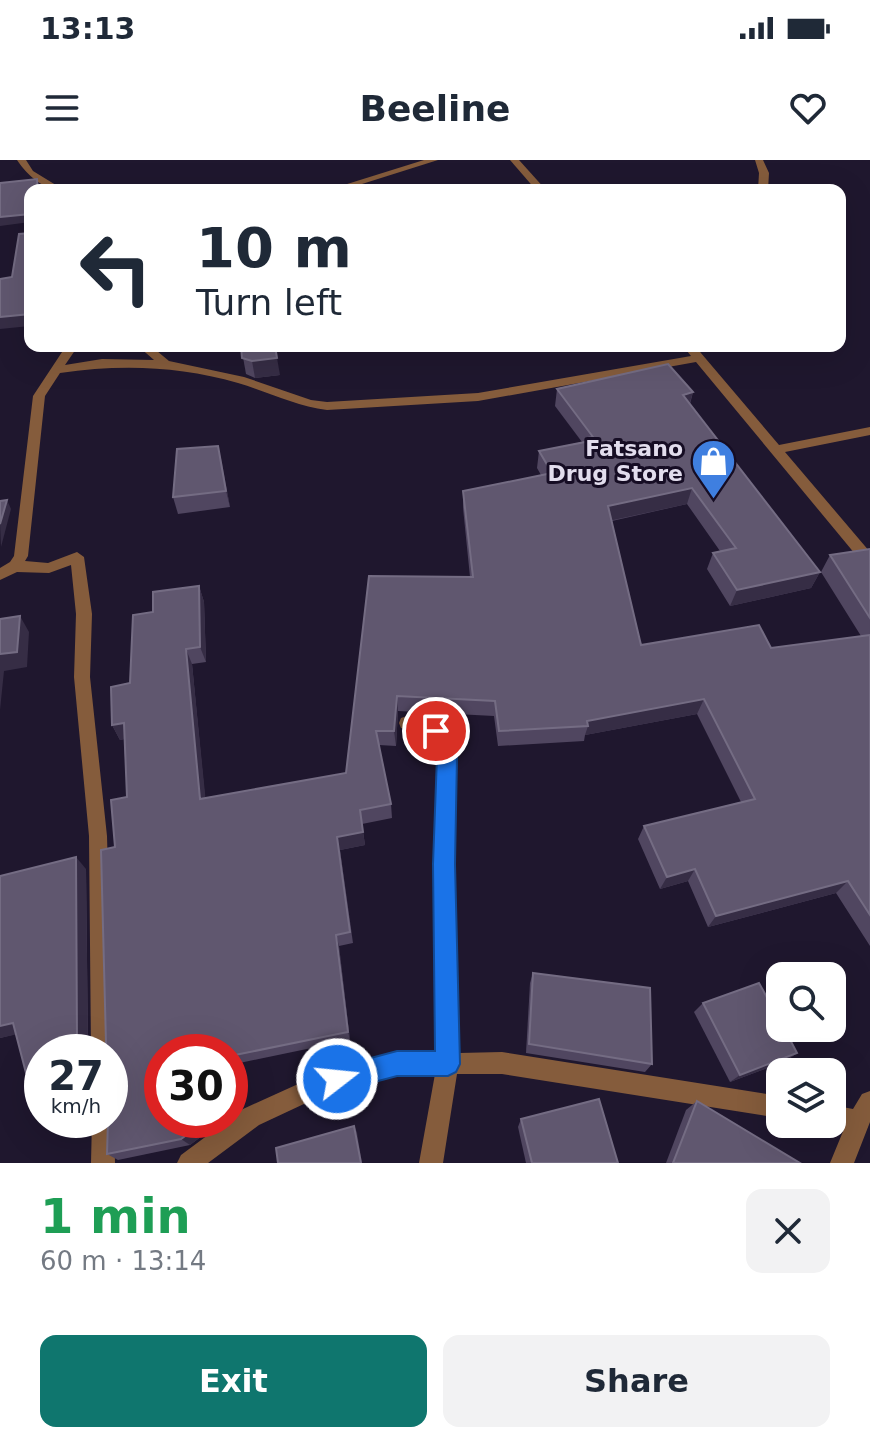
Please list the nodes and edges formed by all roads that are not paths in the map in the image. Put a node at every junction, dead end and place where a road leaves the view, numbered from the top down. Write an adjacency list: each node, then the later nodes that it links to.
1 (21, 160): 5 (street)
2 (434, 160): 6 (street)
3 (514, 160): 7 (street)
4 (759, 160): 8 (street)
5 (49, 184)
6 (353, 184)
7 (536, 184)
8 (763, 184)
9 (68, 352): 14 (street)
10 (151, 352): 13 (street)
11 (694, 352): 12 (street)
12 (700, 358): 13 (street); 16 (street)
13 (165, 364): 14 (street)
14 (56, 370): 18 (street)
15 (870, 431): 16 (street)
16 (776, 450): 17 (street)
17 (870, 562)
18 (7, 571): 20 (street)
19 (407, 723): 21 (street)
20 (102, 1034)
21 (448, 1064): 22 (street); 26 (street); 27 (street)
22 (766, 1105)
23 (864, 1111): 28 (street)
24 (103, 1138): 25 (street)
25 (103, 1163)
26 (189, 1163)
27 (431, 1163)
28 (842, 1163)

